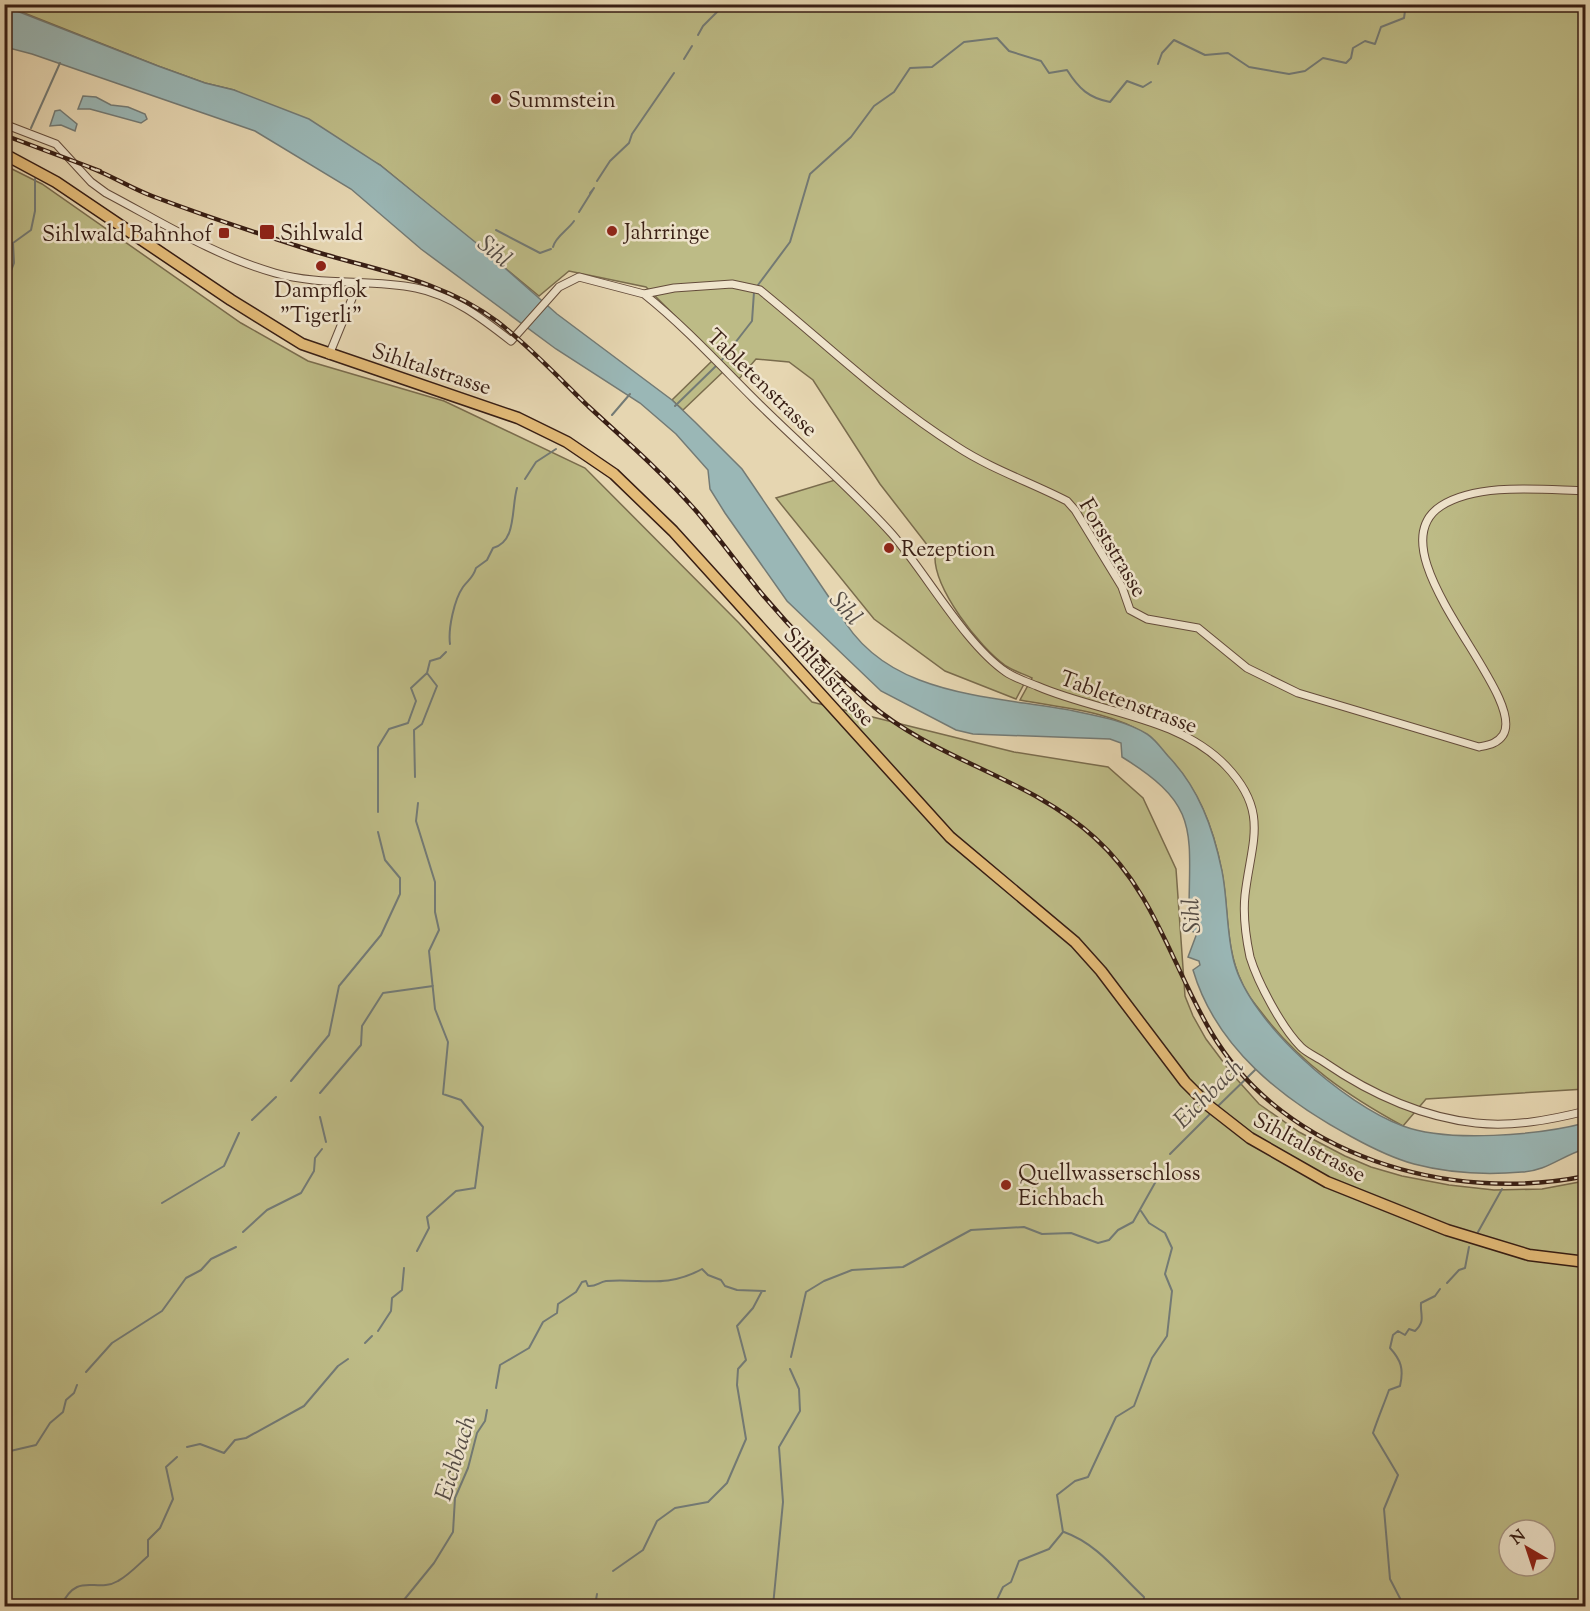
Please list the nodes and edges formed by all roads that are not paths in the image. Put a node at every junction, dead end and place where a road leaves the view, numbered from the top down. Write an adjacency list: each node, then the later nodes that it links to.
1 (4, 124): 3 (street)
2 (4, 154): 5 (main road, Sihltalstrasse)
3 (358, 284): 4 (street, Forststrasse); 5 (street)
4 (644, 294): 6 (street, Forststrasse); 7 (street, Tabletenstrasse)
5 (329, 355): 8 (main road, Sihltalstrasse)
6 (1586, 491)
7 (1586, 1111)
8 (1586, 1262)

